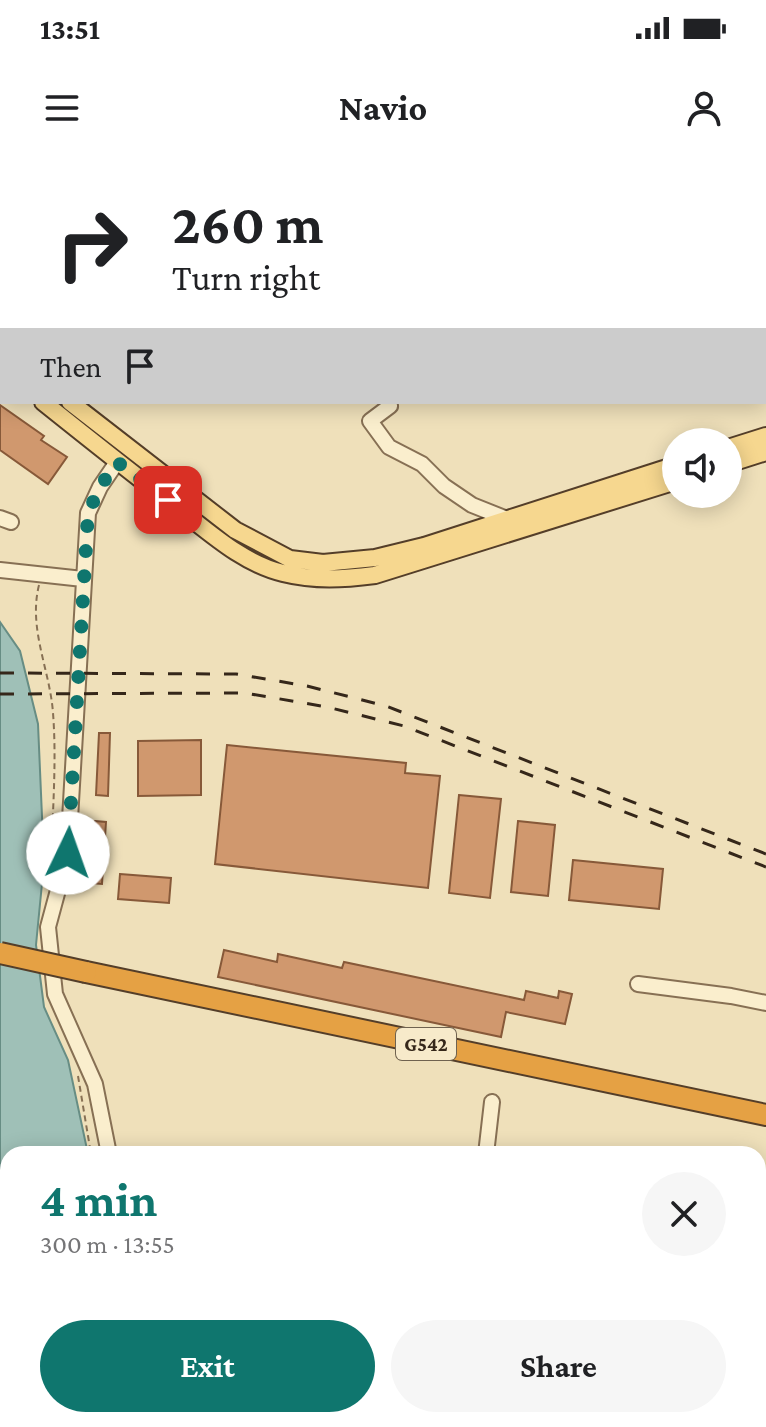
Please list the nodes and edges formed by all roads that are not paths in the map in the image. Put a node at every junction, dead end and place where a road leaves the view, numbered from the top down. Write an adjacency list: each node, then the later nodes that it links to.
1 (45, 404): 8 (main road)
2 (73, 404): 11 (main road)
3 (390, 404): 11 (street)
4 (766, 436): 5 (main road)
5 (742, 444)
6 (766, 452): 7 (main road)
7 (742, 460)
8 (117, 462): 10 (main road); 13 (street)
9 (662, 469): 11 (main road)
10 (662, 485)
11 (507, 519)
12 (0, 570): 13 (street)
13 (83, 579): 19 (street)
14 (0, 953): 18 (highway, G542, bridge)
15 (638, 984): 16 (street)
16 (766, 1003)
17 (492, 1102): 20 (street)
18 (766, 1115)
19 (107, 1146)
20 (487, 1146)

